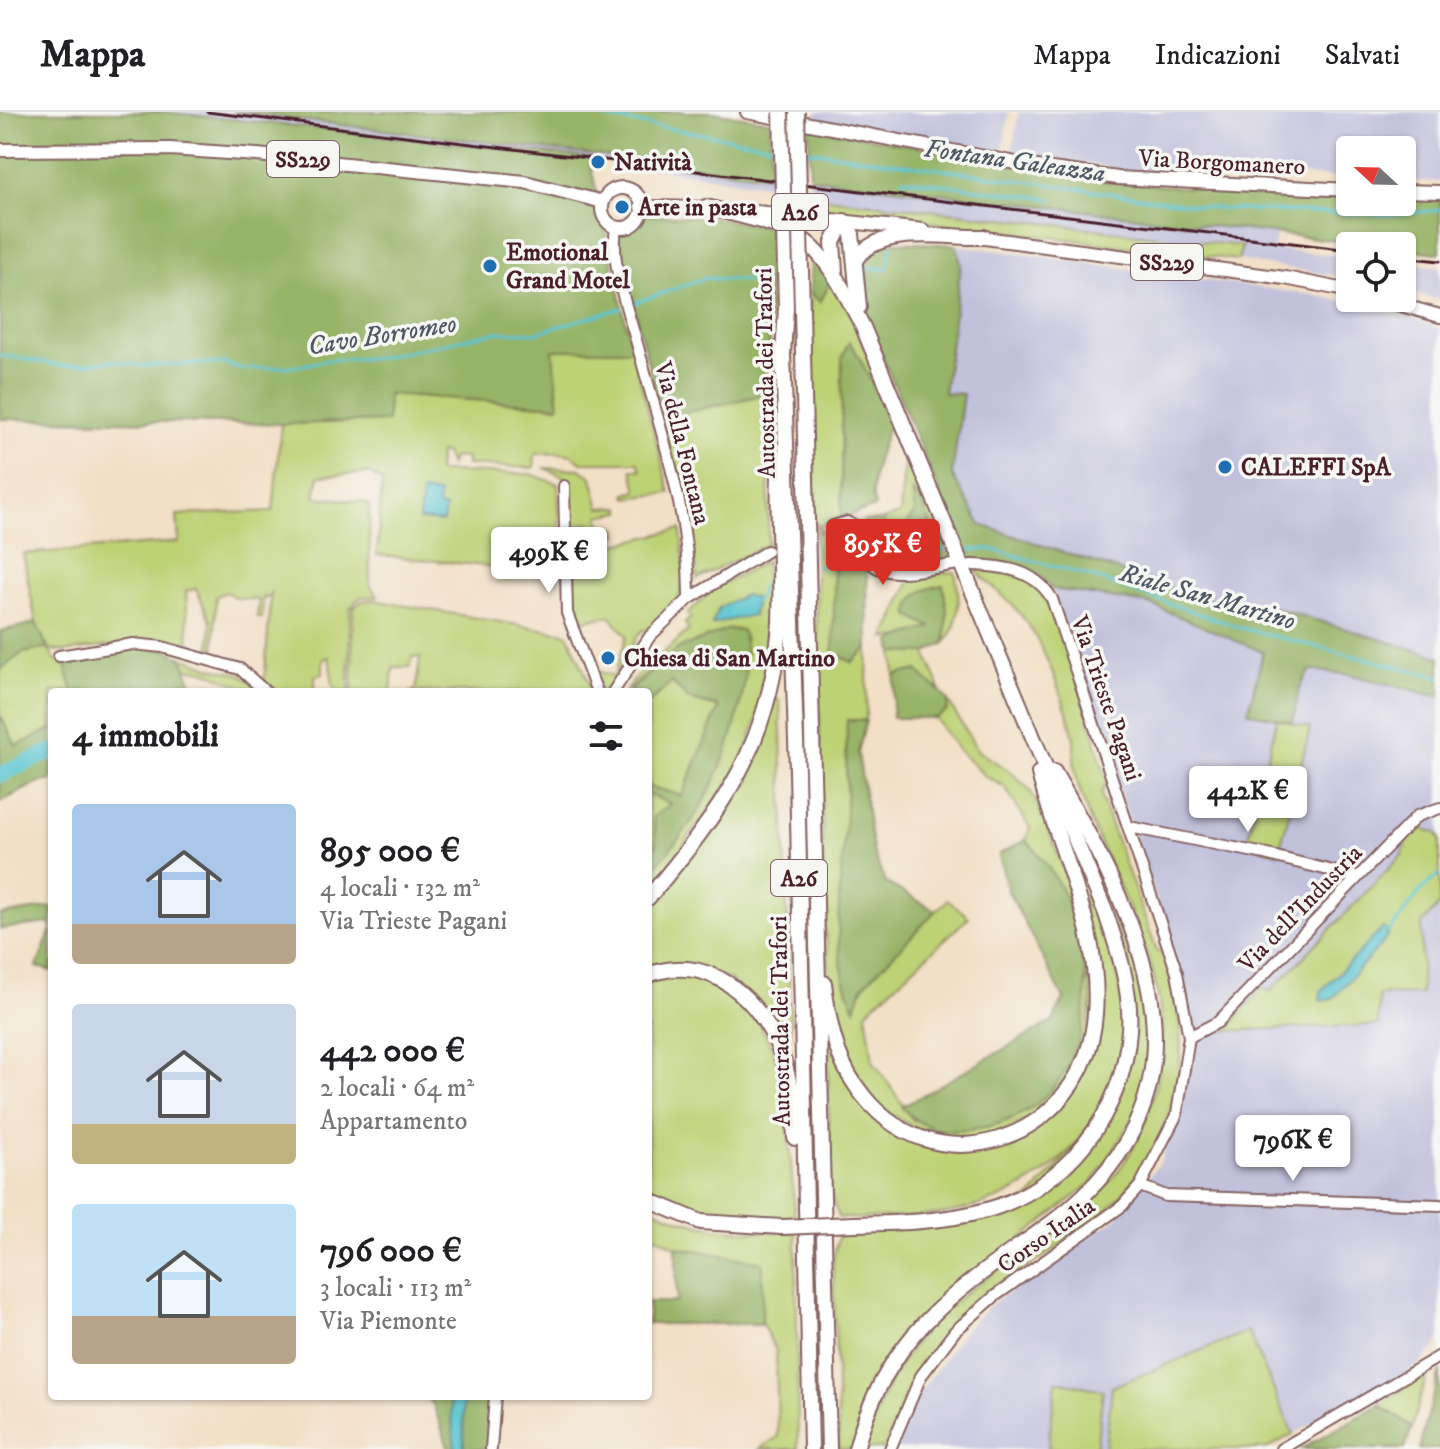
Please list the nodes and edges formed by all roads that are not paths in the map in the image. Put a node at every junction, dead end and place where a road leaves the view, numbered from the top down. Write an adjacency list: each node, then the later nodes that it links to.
1 (747, 112): 5 (main road, Via Borgomanero)
2 (781, 112): 20 (highway, Autostrada dei Trafori / A26, bridge)
3 (797, 112): 32 (highway, Autostrada dei Trafori / A26, bridge)
4 (0, 150): 8 (main road, SS229)
5 (1336, 189)
6 (1416, 191): 7 (main road)
7 (1440, 192)
8 (603, 202): 9 (main road, SS229); 12 (main road)
9 (641, 207): 10 (main road, SS229); 12 (main road)
10 (706, 207): 11 (main road, SS229); 15 (highway)
11 (844, 221): 13 (main road, SS229); 14 (highway); 15 (highway)
12 (616, 227): 26 (street, Via della Fontana)
13 (984, 237): 14 (highway); 16 (main road, SS229)
14 (855, 260): 19 (highway)
15 (835, 273): 19 (highway)
16 (1336, 288)
17 (1416, 309): 18 (main road)
18 (1440, 316)
19 (863, 327): 31 (highway)
20 (783, 354): 36 (highway); 42 (highway, Autostrada dei Trafori / A26)
21 (564, 486): 29 (street)
22 (833, 526): 24 (street)
23 (767, 551): 26 (street)
24 (953, 565)
25 (971, 565): 34 (street, Via Trieste Pagani)
26 (689, 599): 30 (street)
27 (59, 656): 28 (street)
28 (261, 688)
29 (595, 688)
30 (616, 688)
31 (1026, 723): 32 (highway); 40 (highway, bridge); 48 (highway)
32 (812, 780): 47 (highway, Autostrada dei Trafori / A26)
33 (1440, 808): 35 (street, Via dell'Industria)
34 (1129, 827): 35 (street); 38 (street, Via Trieste Pagani)
35 (1357, 877): 38 (street, Via dell'Industria)
36 (652, 893)
37 (652, 974): 42 (highway)
38 (1189, 1037): 39 (street, Corso Italia)
39 (1140, 1186): 41 (street); 49 (street, Corso Italia)
40 (652, 1202)
41 (1440, 1205)
42 (806, 1217): 46 (highway, Autostrada dei Trafori / A26)
43 (1440, 1356): 50 (street)
44 (495, 1400): 45 (street)
45 (491, 1449)
46 (811, 1449)
47 (829, 1449)
48 (856, 1449)
49 (890, 1449)
50 (1281, 1449)

